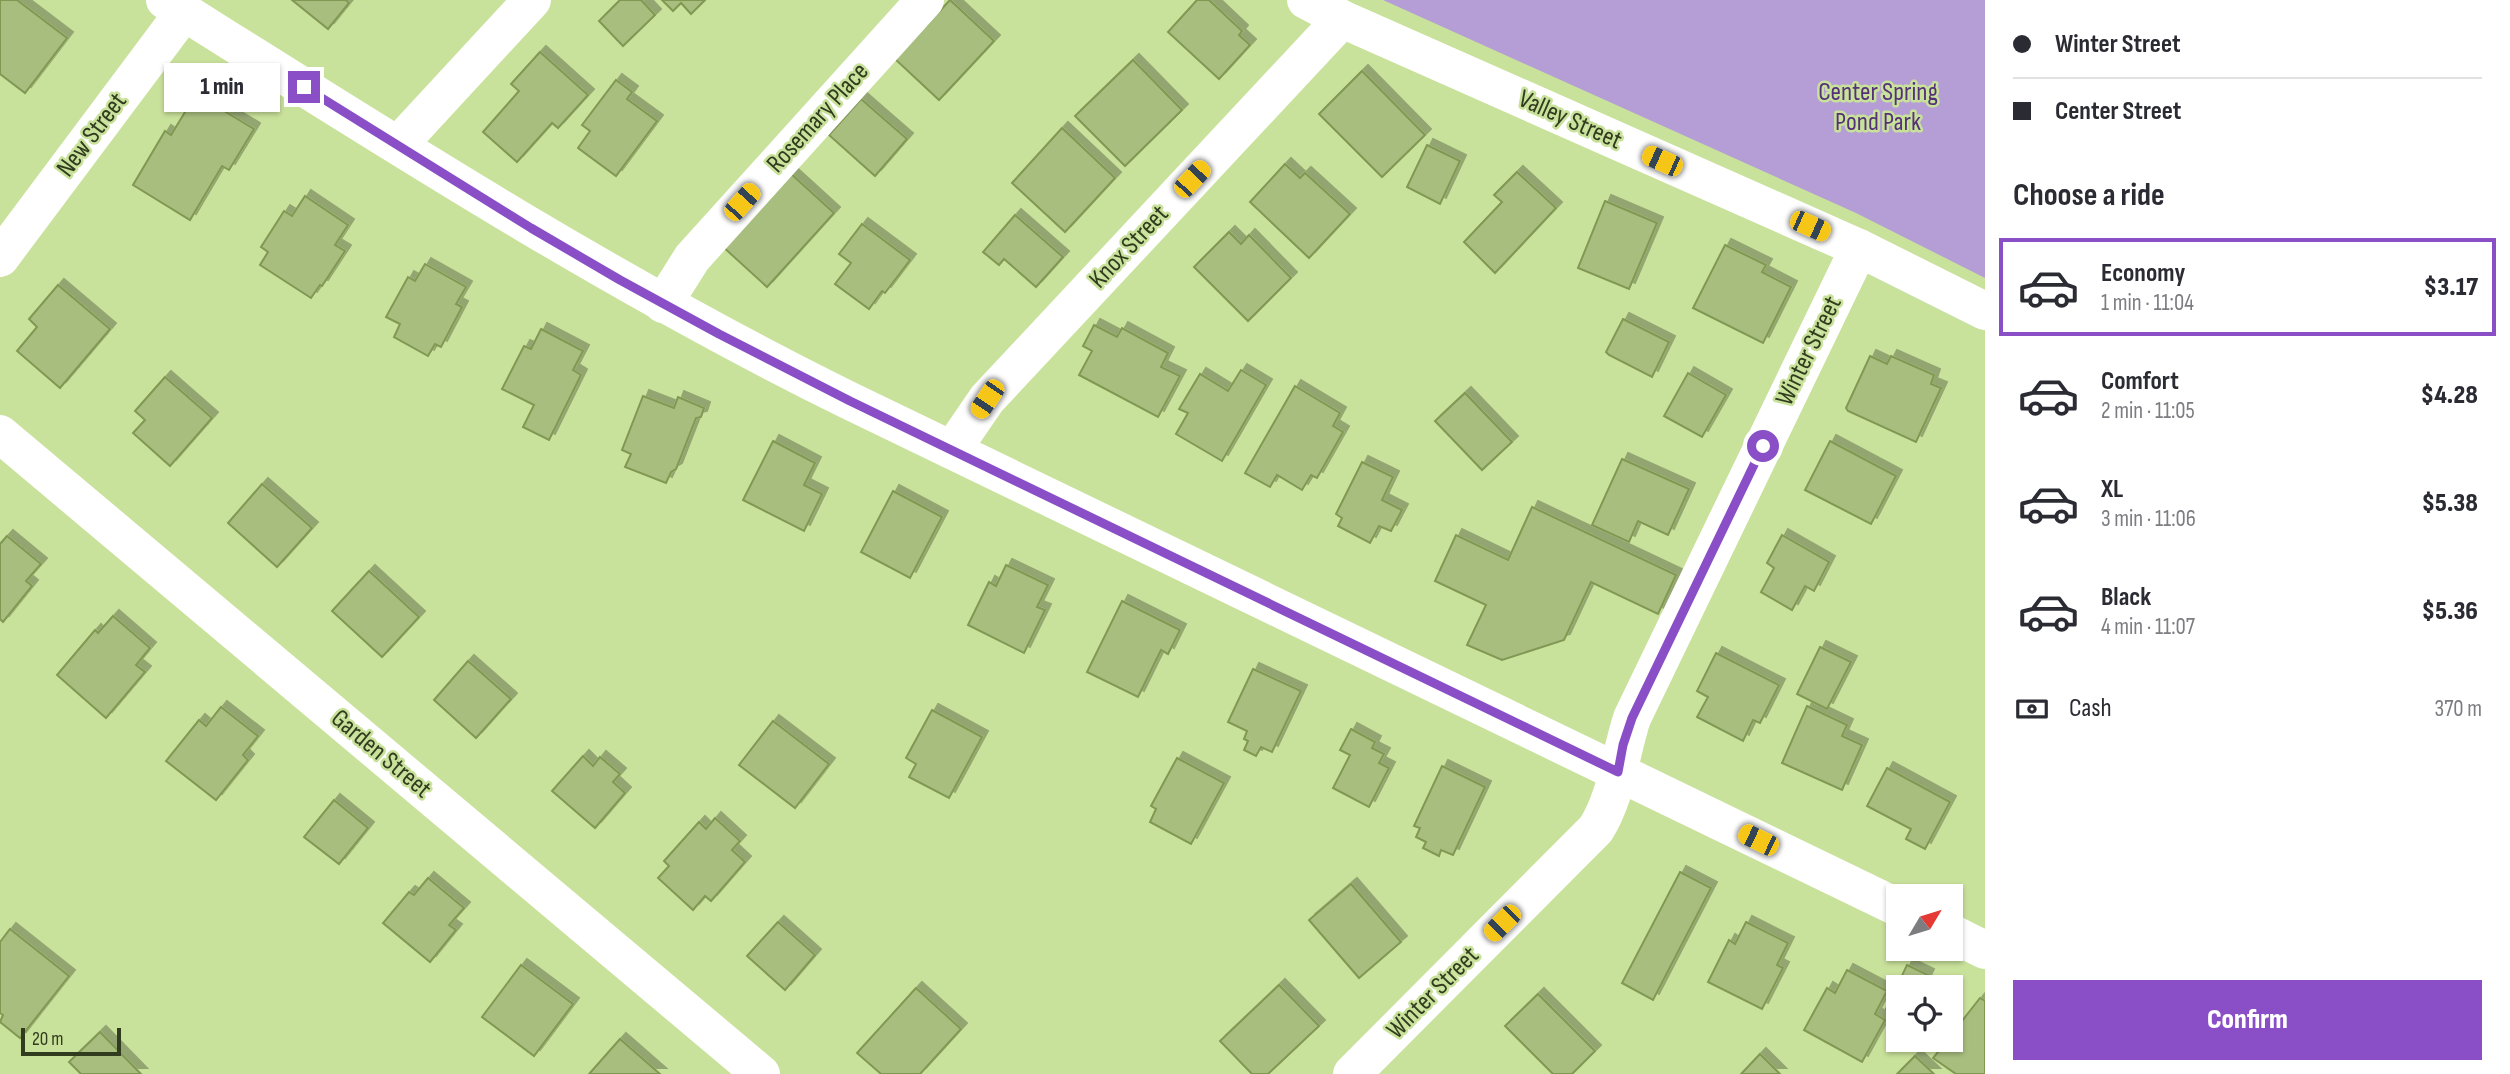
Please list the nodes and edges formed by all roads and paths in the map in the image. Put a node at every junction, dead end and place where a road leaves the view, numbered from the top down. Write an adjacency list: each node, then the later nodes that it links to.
1 (532, 0): 6 (street)
2 (925, 0): 9 (street, Rosemary Place)
3 (1306, 0): 5 (street, Valley Street)
4 (174, 6): 6 (street); 8 (street, New Street)
5 (1342, 19): 7 (street, Valley Street); 12 (street, Knox Street)
6 (398, 145): 9 (street)
7 (1859, 248): 10 (street, Valley Street); 13 (street, Winter Street)
8 (0, 258)
9 (663, 304): 12 (street)
10 (1985, 311)
11 (0, 435): 17 (street, Garden Street)
12 (952, 450): 13 (street)
13 (1618, 772): 14 (street); 18 (street, Winter Street)
14 (1886, 902)
15 (1964, 940): 16 (street)
16 (1985, 950)
17 (761, 1074)
18 (1352, 1074)

